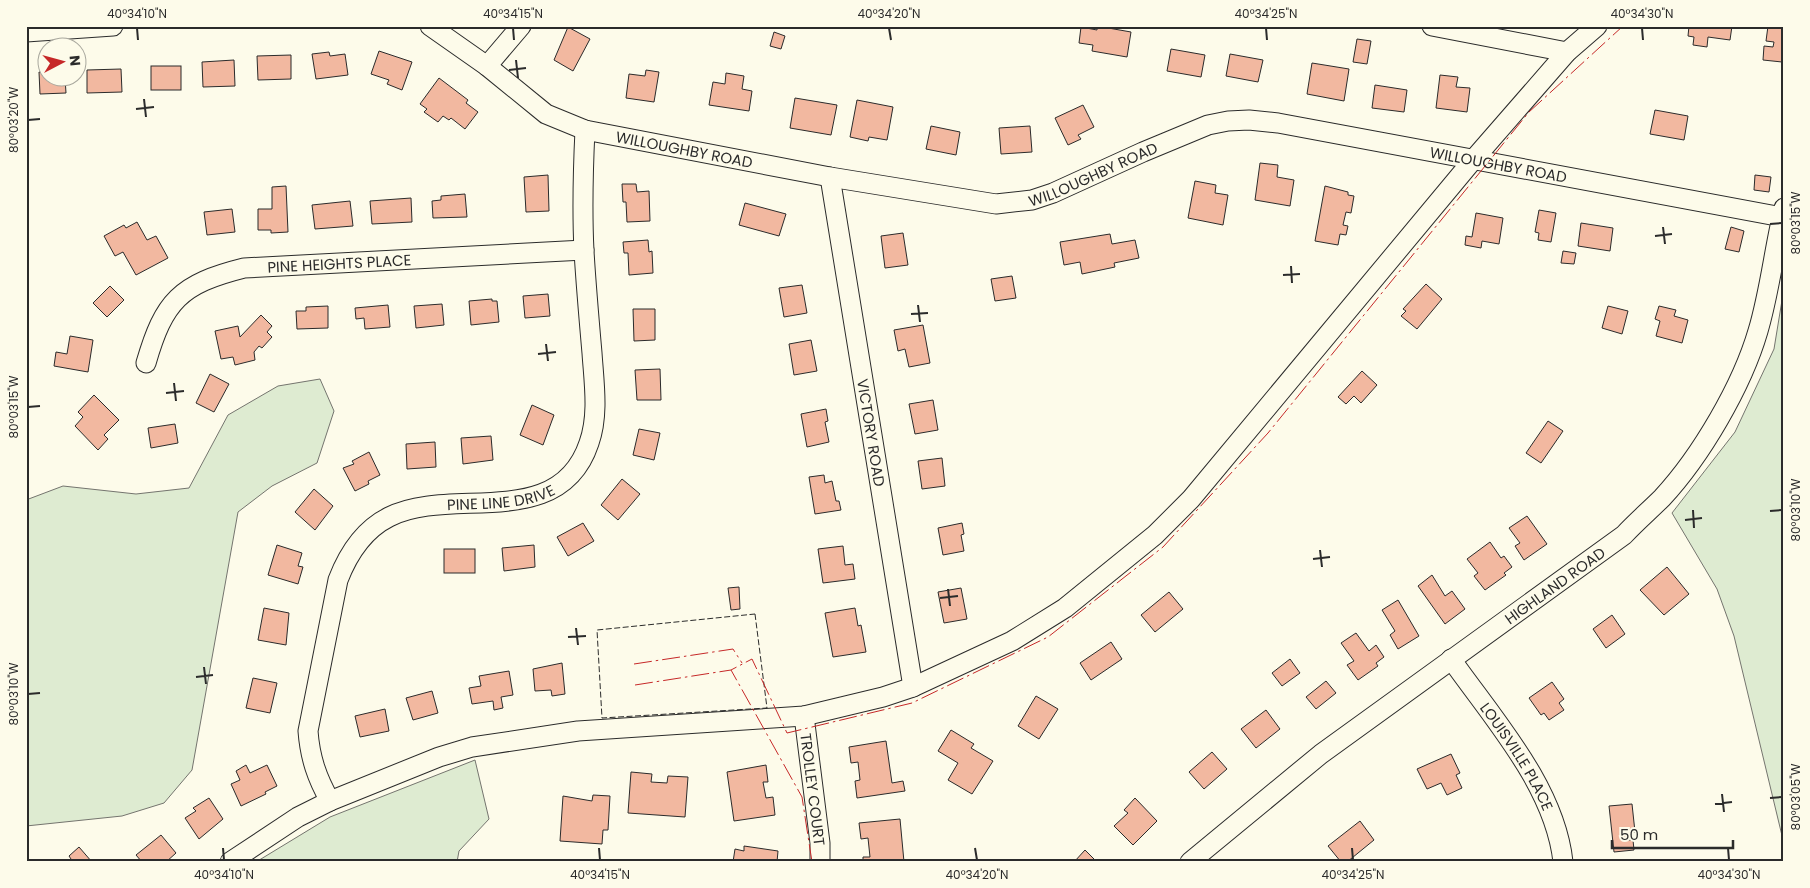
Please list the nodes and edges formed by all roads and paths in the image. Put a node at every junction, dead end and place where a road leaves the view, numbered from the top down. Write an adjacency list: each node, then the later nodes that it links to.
1 (113, 26): 7 (street)
2 (430, 26): 9 (street, WILLOUGHBY ROAD)
3 (521, 26): 9 (street)
4 (1432, 26): 6 (street)
5 (1597, 26): 8 (street)
6 (1487, 31): 8 (street)
7 (26, 32)
8 (1567, 52): 11 (street)
9 (487, 66): 10 (street, WILLOUGHBY ROAD)
10 (585, 130): 12 (street, WILLOUGHBY ROAD); 14 (street, PINE LINE DRIVE)
11 (1473, 160): 12 (street, WILLOUGHBY ROAD); 13 (street, WILLOUGHBY ROAD); 17 (street)
12 (830, 177): 17 (street, VICTORY ROAD)
13 (1783, 213): 16 (street, HIGHLAND ROAD)
14 (584, 250): 15 (street, PINE HEIGHTS PLACE); 19 (street, PINE LINE DRIVE)
15 (146, 363)
16 (1451, 660): 22 (street, HIGHLAND ROAD); 23 (street, LOUISVILLE PLACE)
17 (914, 687): 18 (street)
18 (804, 716): 19 (street); 21 (street, TROLLEY COURT)
19 (330, 801): 20 (street)
20 (230, 862)
21 (820, 862)
22 (1190, 862)
23 (1563, 862)

